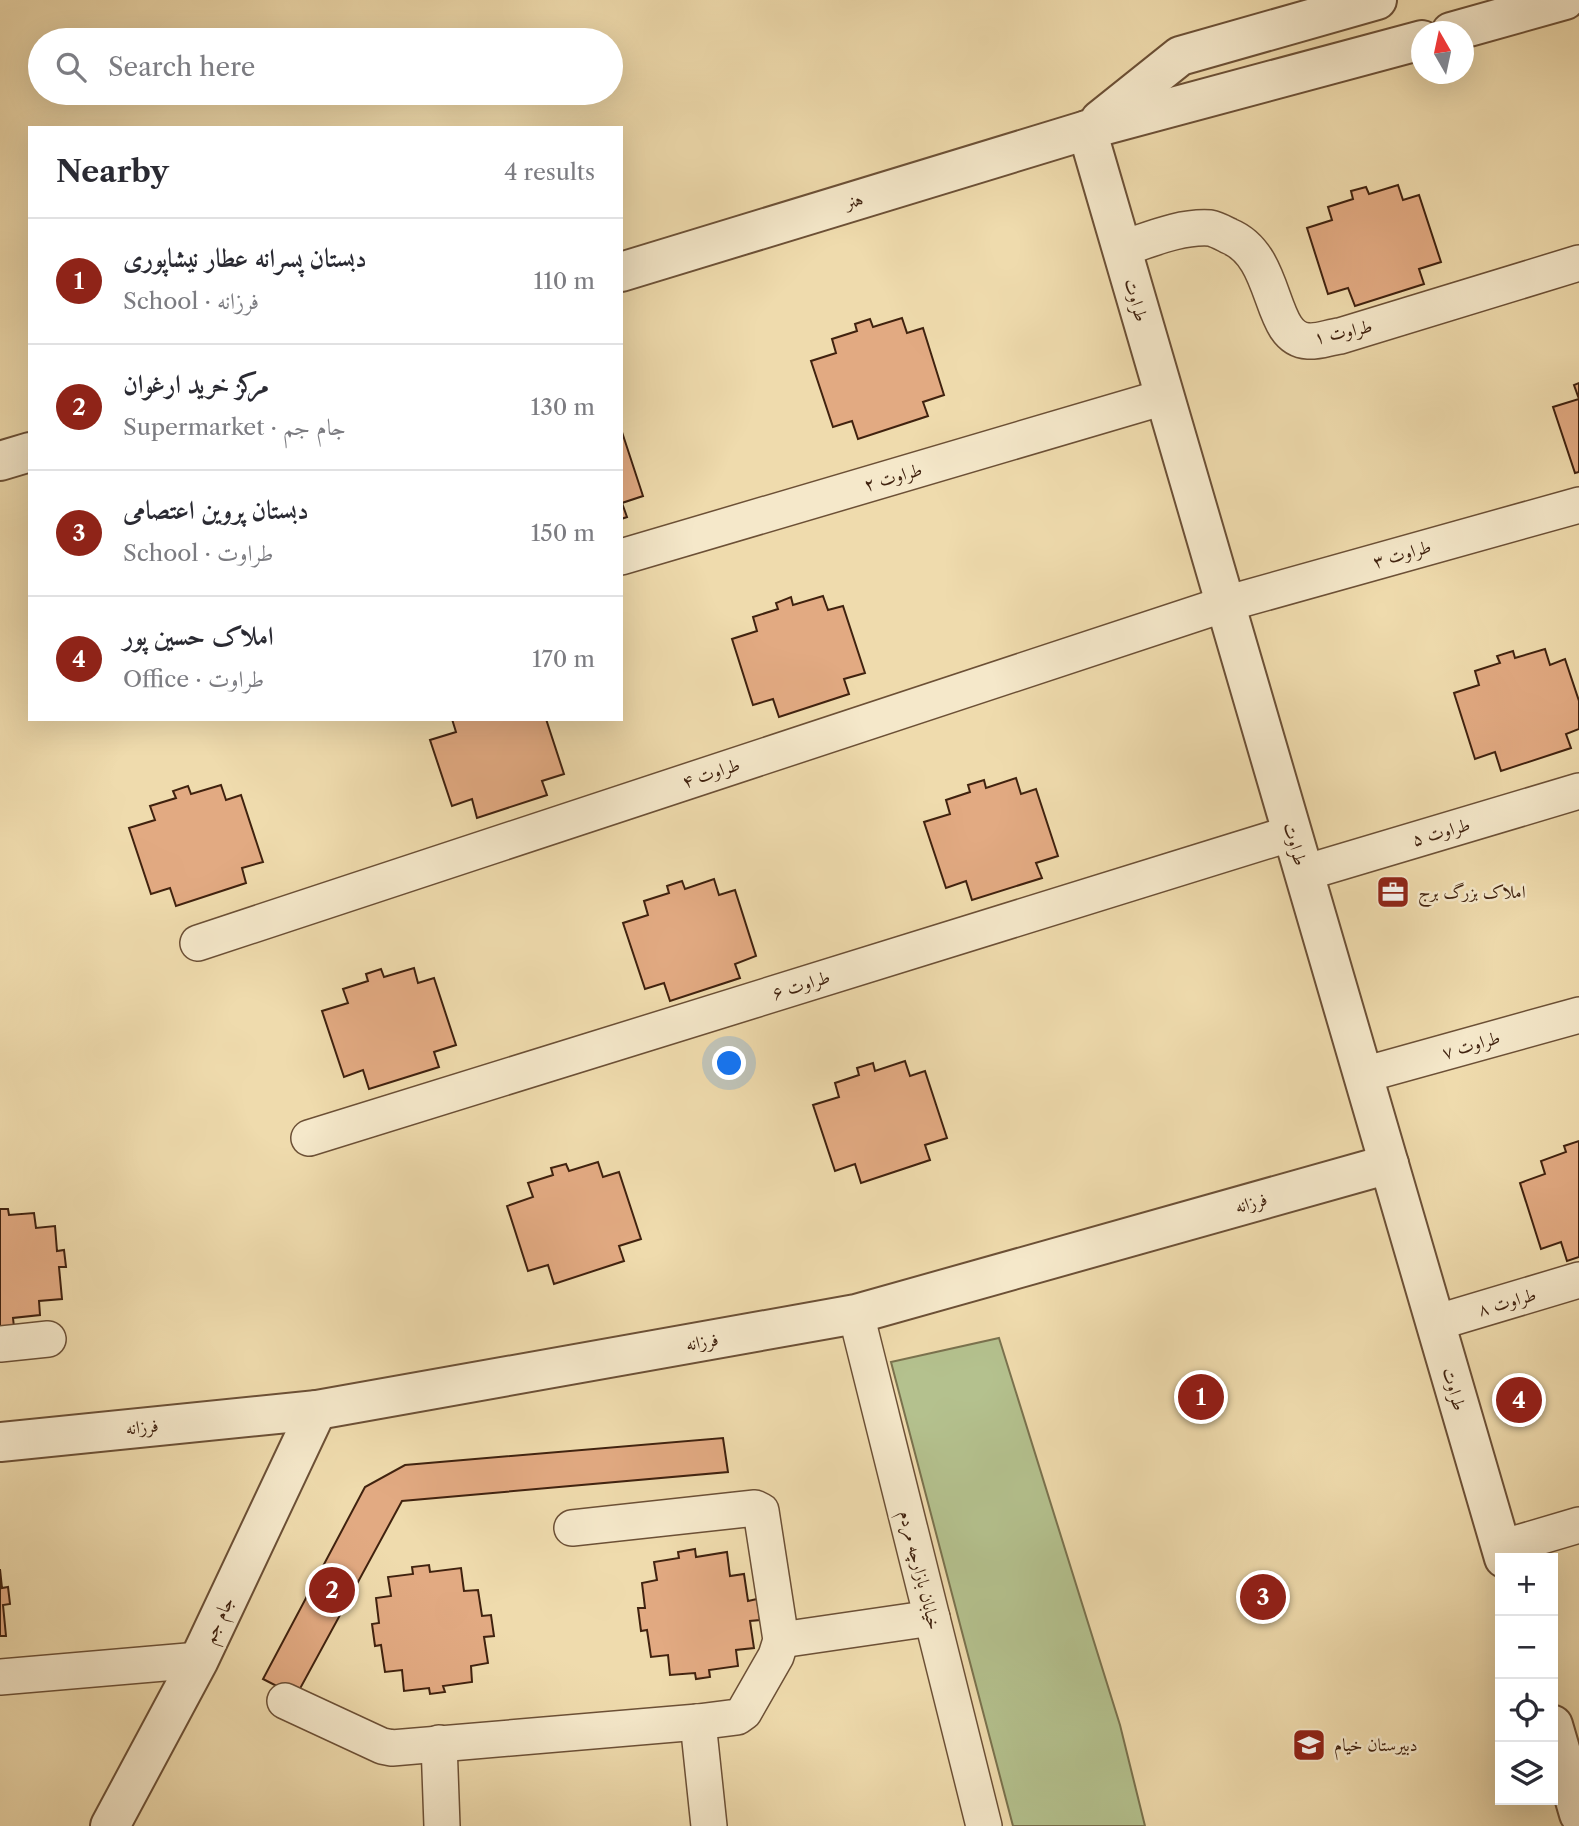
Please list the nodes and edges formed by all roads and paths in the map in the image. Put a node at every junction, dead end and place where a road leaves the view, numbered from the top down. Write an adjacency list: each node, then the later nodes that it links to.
1 (1377, 0): 5 (street, هنر)
2 (1565, 0): 3 (street)
3 (1474, 26)
4 (1411, 43): 5 (street, هنر)
5 (1087, 130): 6 (street, طراوت); 8 (street, هنر)
6 (1121, 249): 7 (street, طراوت ۱); 9 (street, طراوت)
7 (1579, 263)
8 (623, 271)
9 (1164, 397): 13 (street, طراوت ۲); 14 (street, طراوت)
10 (28, 453): 11 (street)
11 (0, 461)
12 (1579, 505): 14 (street, طراوت ۳)
13 (623, 556)
14 (1225, 604): 16 (street, طراوت); 18 (street, طراوت ۴)
15 (1579, 791): 17 (street, طراوت ۵)
16 (1292, 833): 17 (street, طراوت); 21 (street, طراوت ۶)
17 (1304, 873): 20 (street, طراوت)
18 (198, 943)
19 (1579, 1014): 20 (street, طراوت ۷)
20 (1363, 1075): 22 (street, طراوت)
21 (309, 1138)
22 (1389, 1164): 24 (street, فرزانه); 25 (street, طراوت)
23 (1579, 1280): 25 (street, طراوت ۸)
24 (856, 1314): 28 (street, فرزانه); 33 (street, خیابان بازارچه مردم)
25 (1435, 1323): 32 (street, طراوت)
26 (48, 1339): 27 (street)
27 (0, 1344)
28 (317, 1410): 29 (street, فرزانه); 35 (street, جام جم)
29 (0, 1442)
30 (1579, 1525): 32 (street)
31 (572, 1528): 34 (street)
32 (1502, 1553)
33 (932, 1618): 34 (street); 45 (street, خیابان بازارچه مردم)
34 (781, 1640): 38 (street)
35 (199, 1660): 36 (street); 42 (street, جام جم)
36 (0, 1677)
37 (285, 1701): 40 (street)
38 (698, 1722): 40 (street); 44 (street)
39 (1558, 1742): 41 (street)
40 (439, 1743): 43 (street)
41 (1578, 1810)
42 (110, 1826)
43 (442, 1826)
44 (709, 1826)
45 (984, 1826)

